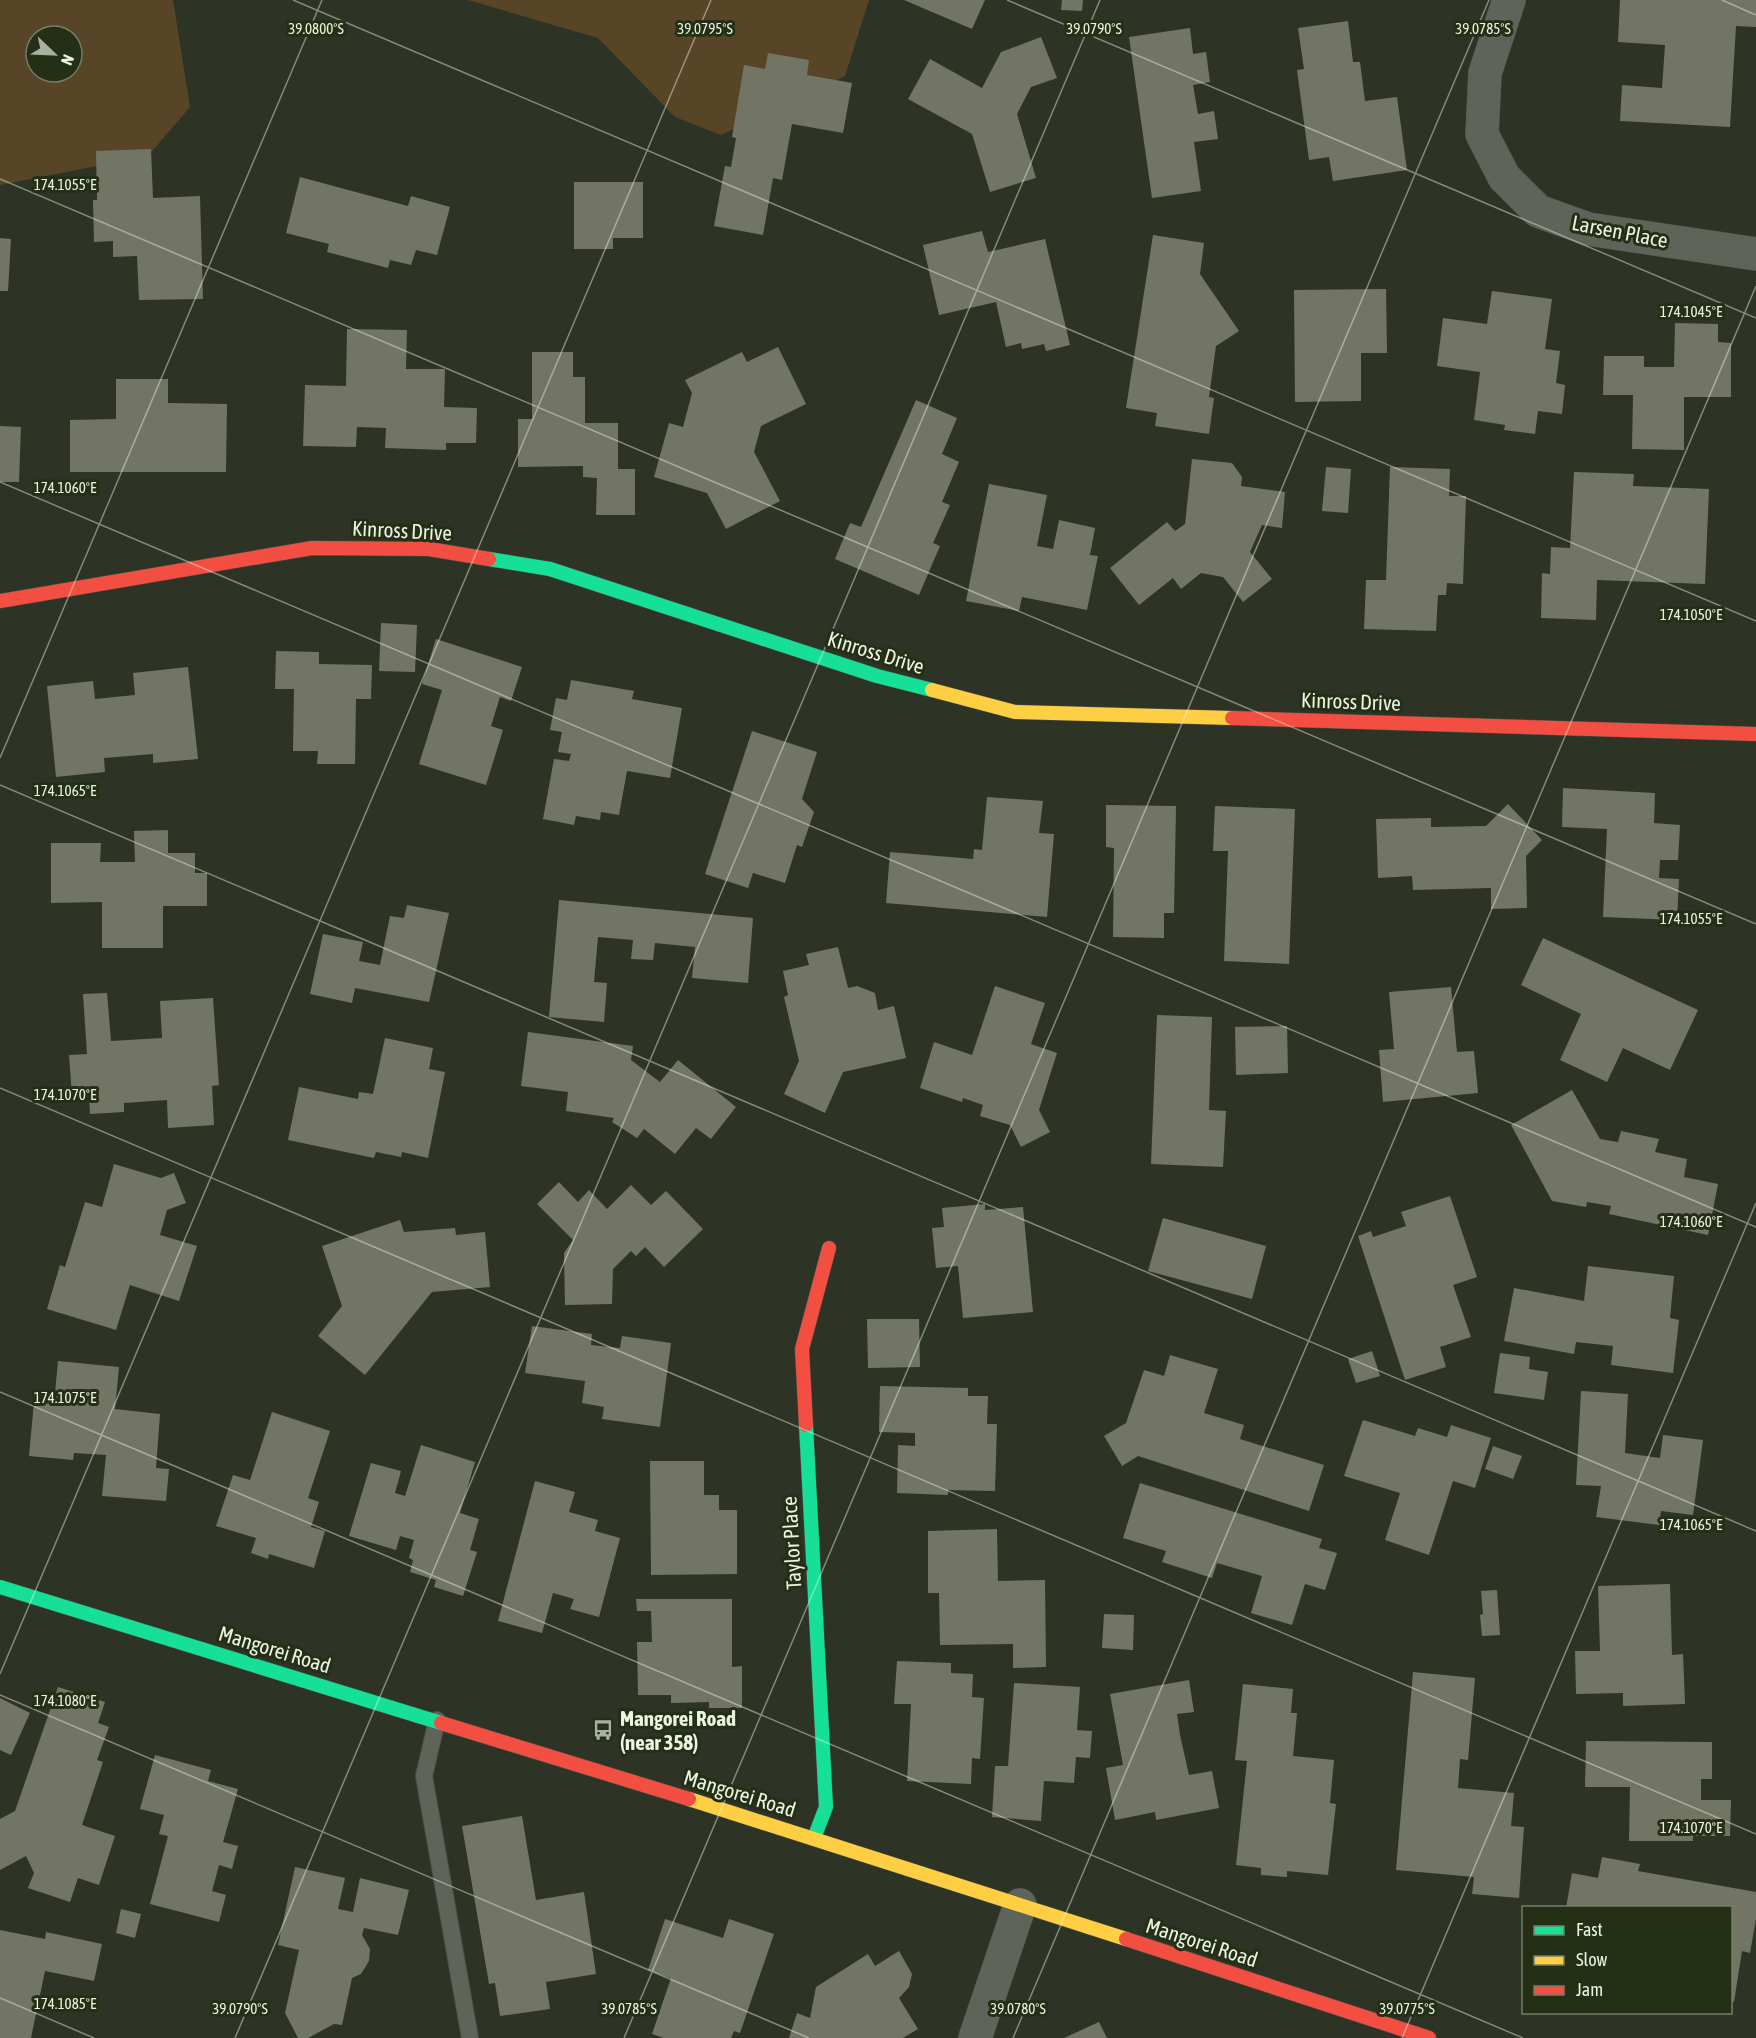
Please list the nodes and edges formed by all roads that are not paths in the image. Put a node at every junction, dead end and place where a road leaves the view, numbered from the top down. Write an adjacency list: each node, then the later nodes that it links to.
1 (1509, 0): 2 (street, Larsen Place)
2 (1756, 254)
3 (0, 601): 4 (street, Kinross Drive)
4 (1756, 734)
5 (829, 1248): 8 (street, Taylor Place)
6 (0, 1587): 7 (street, Mangorei Road)
7 (437, 1720): 8 (street, Mangorei Road); 10 (lane)
8 (814, 1838): 9 (street, Mangorei Road)
9 (1020, 1905): 11 (street); 12 (street, Mangorei Road)
10 (471, 2038)
11 (975, 2038)
12 (1429, 2038)

